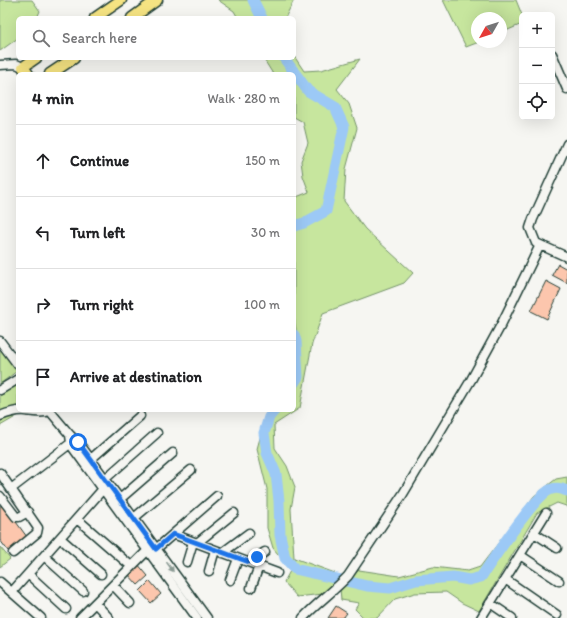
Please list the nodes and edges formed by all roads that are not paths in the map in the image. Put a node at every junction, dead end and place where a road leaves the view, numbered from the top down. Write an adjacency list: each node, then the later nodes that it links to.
1 (121, 0): 3 (main road)
2 (157, 0): 4 (main road)
3 (98, 16)
4 (135, 16)
5 (34, 60): 9 (main road)
6 (71, 60): 10 (main road)
7 (555, 61): 11 (street)
8 (0, 64): 9 (street)
9 (25, 70)
10 (53, 72)
11 (567, 88)
12 (567, 144): 13 (street)
13 (540, 245): 14 (street); 82 (street)
14 (567, 257)
15 (0, 341): 16 (street)
16 (16, 362)
17 (16, 380): 18 (street)
18 (0, 390)
19 (16, 411): 23 (street)
20 (32, 412): 21 (street)
21 (46, 412)
22 (51, 412): 26 (street)
23 (0, 416)
24 (140, 416): 28 (street)
25 (157, 433): 31 (street)
26 (70, 439): 28 (street); 32 (street); 33 (street)
27 (173, 453): 36 (street)
28 (91, 459): 31 (street)
29 (191, 470): 40 (street)
30 (0, 473): 32 (street)
31 (105, 479): 36 (street)
32 (11, 489): 37 (street)
33 (103, 489): 41 (street); 49 (street)
34 (0, 496): 37 (street)
35 (217, 496): 44 (street)
36 (120, 499): 40 (street)
37 (28, 512): 52 (street)
38 (234, 513): 46 (street)
39 (546, 513): 43 (street)
40 (134, 518): 48 (street)
41 (77, 519): 45 (street); 58 (street)
42 (249, 533): 50 (street)
43 (534, 533): 47 (street); 53 (street)
44 (173, 534): 46 (street); 48 (street)
45 (60, 538): 54 (street); 63 (street)
46 (195, 542): 50 (street); 56 (street)
47 (557, 548)
48 (156, 549): 81 (street, one-way to 81)
49 (148, 550): 58 (street); 80 (street)
50 (219, 551): 55 (street); 60 (street)
51 (265, 552): 57 (street)
52 (13, 553)
53 (520, 555): 64 (street); 66 (street)
54 (44, 556): 62 (street); 70 (street)
55 (238, 559): 57 (street); 65 (street)
56 (187, 562)
57 (249, 562): 59 (street)
58 (131, 566): 68 (street)
59 (259, 566): 61 (street); 69 (street)
60 (209, 571)
61 (277, 573)
62 (28, 574): 71 (street); 75 (street)
63 (101, 574)
64 (505, 579): 74 (street); 76 (street)
65 (230, 580)
66 (559, 581)
67 (0, 582): 71 (street)
68 (113, 585): 72 (street); 73 (street)
69 (251, 588)
70 (83, 591)
71 (12, 592): 77 (street)
72 (95, 603): 78 (street); 79 (street)
73 (130, 603)
74 (490, 603): 83 (street); 84 (street)
75 (66, 608)
76 (557, 615)
77 (41, 618)
78 (80, 618)
79 (109, 618)
80 (197, 618)
81 (207, 618)
82 (303, 618)
83 (481, 618)
84 (512, 618)

